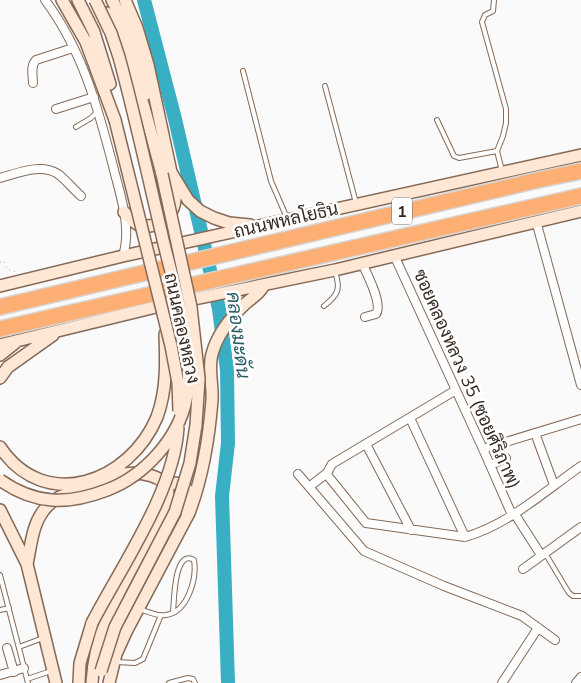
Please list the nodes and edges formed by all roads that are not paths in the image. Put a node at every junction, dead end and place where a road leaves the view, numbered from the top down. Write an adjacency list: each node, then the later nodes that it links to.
1 (45, 0): 8 (street)
2 (62, 0): 15 (main road)
3 (78, 0): 15 (main road, ถนนคลองหลวง)
4 (97, 0): 21 (main road, ถนนคลองหลวง, bridge); 64 (main road, bridge)
5 (112, 0): 21 (main road)
6 (124, 0): 21 (main road)
7 (494, 0): 18 (lane)
8 (73, 48): 10 (street); 12 (street)
9 (244, 71): 29 (lane)
10 (33, 82)
11 (325, 86): 26 (lane)
12 (94, 97): 13 (street); 14 (street)
13 (56, 109)
14 (98, 110): 17 (lane); 28 (street)
15 (115, 120): 44 (main road, ถนนคลองหลวง, bridge)
16 (437, 120): 18 (lane)
17 (76, 127)
18 (497, 151): 22 (lane)
19 (581, 155): 22 (main road, ถนนพหลโยธิน / 1)
20 (581, 171): 42 (highway, ถนนพหลโยธิน / 1)
21 (167, 173): 28 (main road); 31 (main road); 101 (main road, ถนนคลองหลวง, bridge)
22 (503, 173): 26 (main road, ถนนพหลโยธิน / 1)
23 (0, 178): 24 (street)
24 (81, 196)
25 (581, 196): 37 (highway, 1)
26 (356, 205): 29 (main road, ถนนพหลโยธิน / 1)
27 (581, 211): 30 (main road, 1)
28 (124, 212): 33 (street)
29 (288, 220): 31 (main road, ถนนพหลโยธิน / 1)
30 (536, 221): 32 (main road, 1); 51 (street)
31 (262, 226): 33 (main road, ถนนพหลโยธิน / 1)
32 (394, 255): 34 (main road, 1); 52 (street, ซอยคลองหลวง 35 (ซอยศิริภาพ))
33 (123, 256): 38 (main road, ถนนพหลโยธิน / 1)
34 (362, 263): 35 (main road, 1); 43 (street)
35 (334, 270): 39 (main road, 1); 41 (lane)
36 (2, 271): 38 (main road)
37 (231, 284): 39 (main road, 1); 40 (highway, 1)
38 (6, 285)
39 (264, 285): 73 (main road)
40 (197, 291): 45 (highway, 1); 46 (main road, 1)
41 (324, 306)
42 (0, 307)
43 (365, 317)
44 (165, 326): 57 (main road); 99 (main road, ถนนคลองหลวง, bridge)
45 (0, 329)
46 (59, 332): 47 (main road, 1); 50 (main road)
47 (18, 341): 48 (main road, 1); 49 (main road)
48 (0, 345)
49 (0, 355)
50 (2, 375)
51 (581, 385)
52 (456, 390): 53 (street); 58 (street, ซอยคลองหลวง 35 (ซอยศิริภาพ))
53 (410, 418): 56 (street); 72 (street)
54 (581, 418): 55 (street)
55 (535, 433): 58 (street); 65 (street)
56 (366, 444): 62 (street); 71 (street)
57 (0, 447)
58 (483, 449): 60 (street, ซอยคลองหลวง 35 (ซอยศิริภาพ))
59 (506, 458): 60 (street)
60 (491, 465): 69 (street, ซอยคลองหลวง 35 (ซอยศิริภาพ))
61 (581, 466): 65 (street)
62 (327, 473): 67 (street); 71 (street)
63 (298, 474): 67 (street)
64 (0, 480)
65 (554, 485): 69 (street)
66 (166, 487): 73 (main road); 75 (main road); 100 (main road)
67 (309, 487): 86 (street)
68 (0, 510): 75 (main road)
69 (513, 514): 72 (street); 74 (street, ซอยคลองหลวง 35 (ซอยศิริภาพ))
70 (581, 528): 74 (street)
71 (411, 530): 72 (street)
72 (465, 537)
73 (172, 545): 82 (main road)
74 (543, 554): 76 (street); 78 (lane)
75 (27, 564): 87 (main road)
76 (523, 569)
77 (0, 576): 79 (lane)
78 (581, 596)
79 (6, 597): 80 (lane); 81 (lane)
80 (0, 599)
81 (9, 608): 83 (lane); 90 (lane)
82 (138, 608): 85 (lane); 91 (main road)
83 (0, 610)
84 (174, 613): 84 (lane); 85 (lane)
85 (161, 616): 91 (lane)
86 (538, 628): 88 (street); 105 (street)
87 (45, 638): 90 (lane); 93 (main road)
88 (555, 640)
89 (7, 648): 94 (street)
90 (19, 648): 92 (lane)
91 (114, 662): 102 (main road)
92 (24, 668): 94 (street); 97 (lane)
93 (53, 670): 97 (lane); 98 (main road)
94 (14, 672): 95 (street)
95 (0, 675)
96 (581, 677): 106 (street)
97 (27, 681)
98 (56, 683)
99 (78, 683)
100 (92, 683)
101 (100, 683)
102 (109, 683)
103 (169, 683): 104 (lane)
104 (195, 683)
105 (502, 683)
106 (576, 683)

